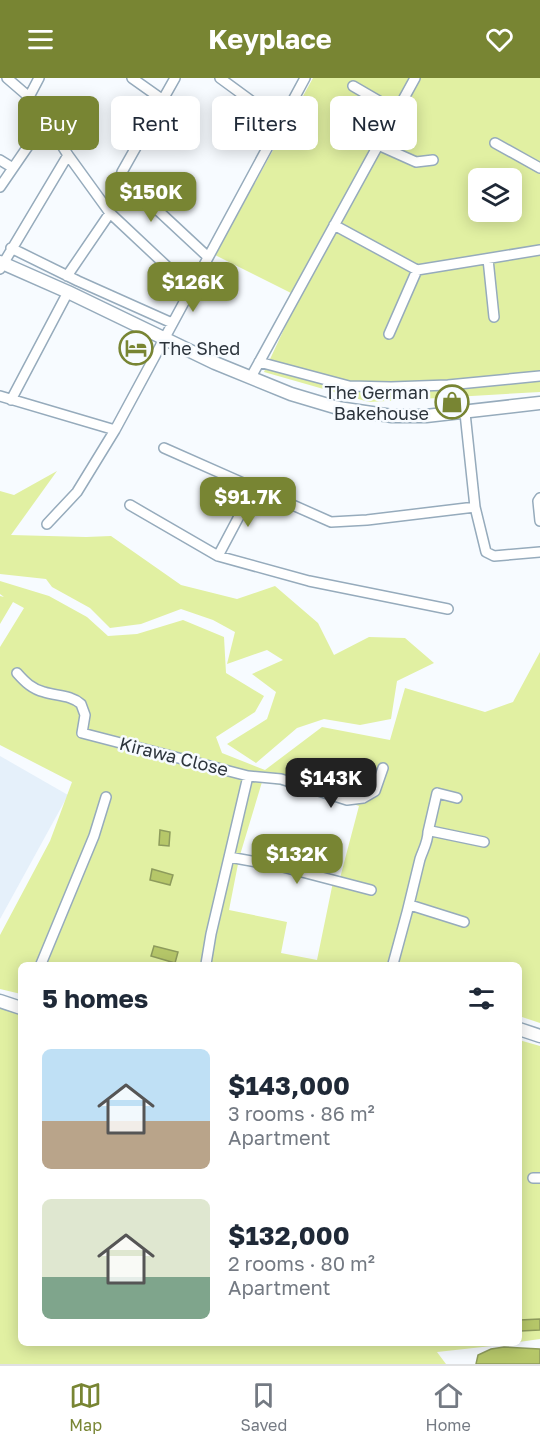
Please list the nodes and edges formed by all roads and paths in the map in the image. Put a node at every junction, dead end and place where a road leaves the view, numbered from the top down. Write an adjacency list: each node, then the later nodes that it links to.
1 (7, 78): 9 (street)
2 (39, 78): 10 (street)
3 (132, 78): 11 (street)
4 (175, 78): 12 (street)
5 (220, 78): 13 (street)
6 (304, 78): 14 (street)
7 (414, 78): 16 (street)
8 (353, 87): 15 (street)
9 (28, 96)
10 (30, 96)
11 (157, 96)
12 (165, 96)
13 (245, 96)
14 (294, 96)
15 (369, 96)
16 (404, 96)
17 (495, 143): 28 (street)
18 (25, 150): 27 (street)
19 (65, 150): 24 (street)
20 (135, 150): 34 (street)
21 (265, 150): 34 (street)
22 (375, 150): 31 (street)
23 (389, 150): 26 (street)
24 (68, 155): 30 (street); 32 (street)
25 (0, 160): 27 (street)
26 (433, 160)
27 (13, 168): 29 (street)
28 (540, 168)
29 (0, 187)
30 (110, 213): 38 (street); 39 (street)
31 (334, 225): 37 (street); 45 (street)
32 (11, 248): 36 (street); 38 (street)
33 (540, 250): 35 (street)
34 (208, 257): 39 (street)
35 (488, 259): 37 (street); 41 (street)
36 (1, 265): 40 (main road)
37 (417, 270): 43 (street)
38 (67, 276): 42 (street)
39 (191, 289): 42 (street)
40 (68, 292): 44 (main road); 49 (street)
41 (494, 317)
42 (172, 323): 44 (street)
43 (389, 334)
44 (165, 337): 47 (main road); 52 (street)
45 (259, 362): 46 (street); 47 (street)
46 (540, 376)
47 (251, 377): 51 (main road)
48 (0, 396): 49 (street)
49 (11, 400): 52 (street)
50 (540, 403): 51 (main road)
51 (465, 413): 57 (street)
52 (115, 430): 59 (street)
53 (164, 448): 54 (street)
54 (254, 488): 57 (street); 61 (street)
55 (540, 498): 58 (street)
56 (130, 505): 61 (street)
57 (475, 507): 60 (street)
58 (540, 521)
59 (46, 524)
60 (540, 552)
61 (218, 556): 62 (street)
62 (448, 609)
63 (17, 673): 65 (street, Kirawa Close)
64 (383, 768): 65 (street)
65 (248, 776): 70 (street, Kirawa Close)
66 (106, 797): 74 (street)
67 (457, 798): 68 (street)
68 (428, 832): 69 (street); 72 (street)
69 (484, 842)
70 (229, 857): 71 (street); 75 (street, Kirawa Close)
71 (371, 890)
72 (410, 905): 73 (street); 76 (street)
73 (464, 922)
74 (42, 962)
75 (207, 962)
76 (394, 962)
77 (0, 1001): 78 (main road)
78 (18, 1007)
79 (522, 1030): 80 (main road)
80 (540, 1036)

